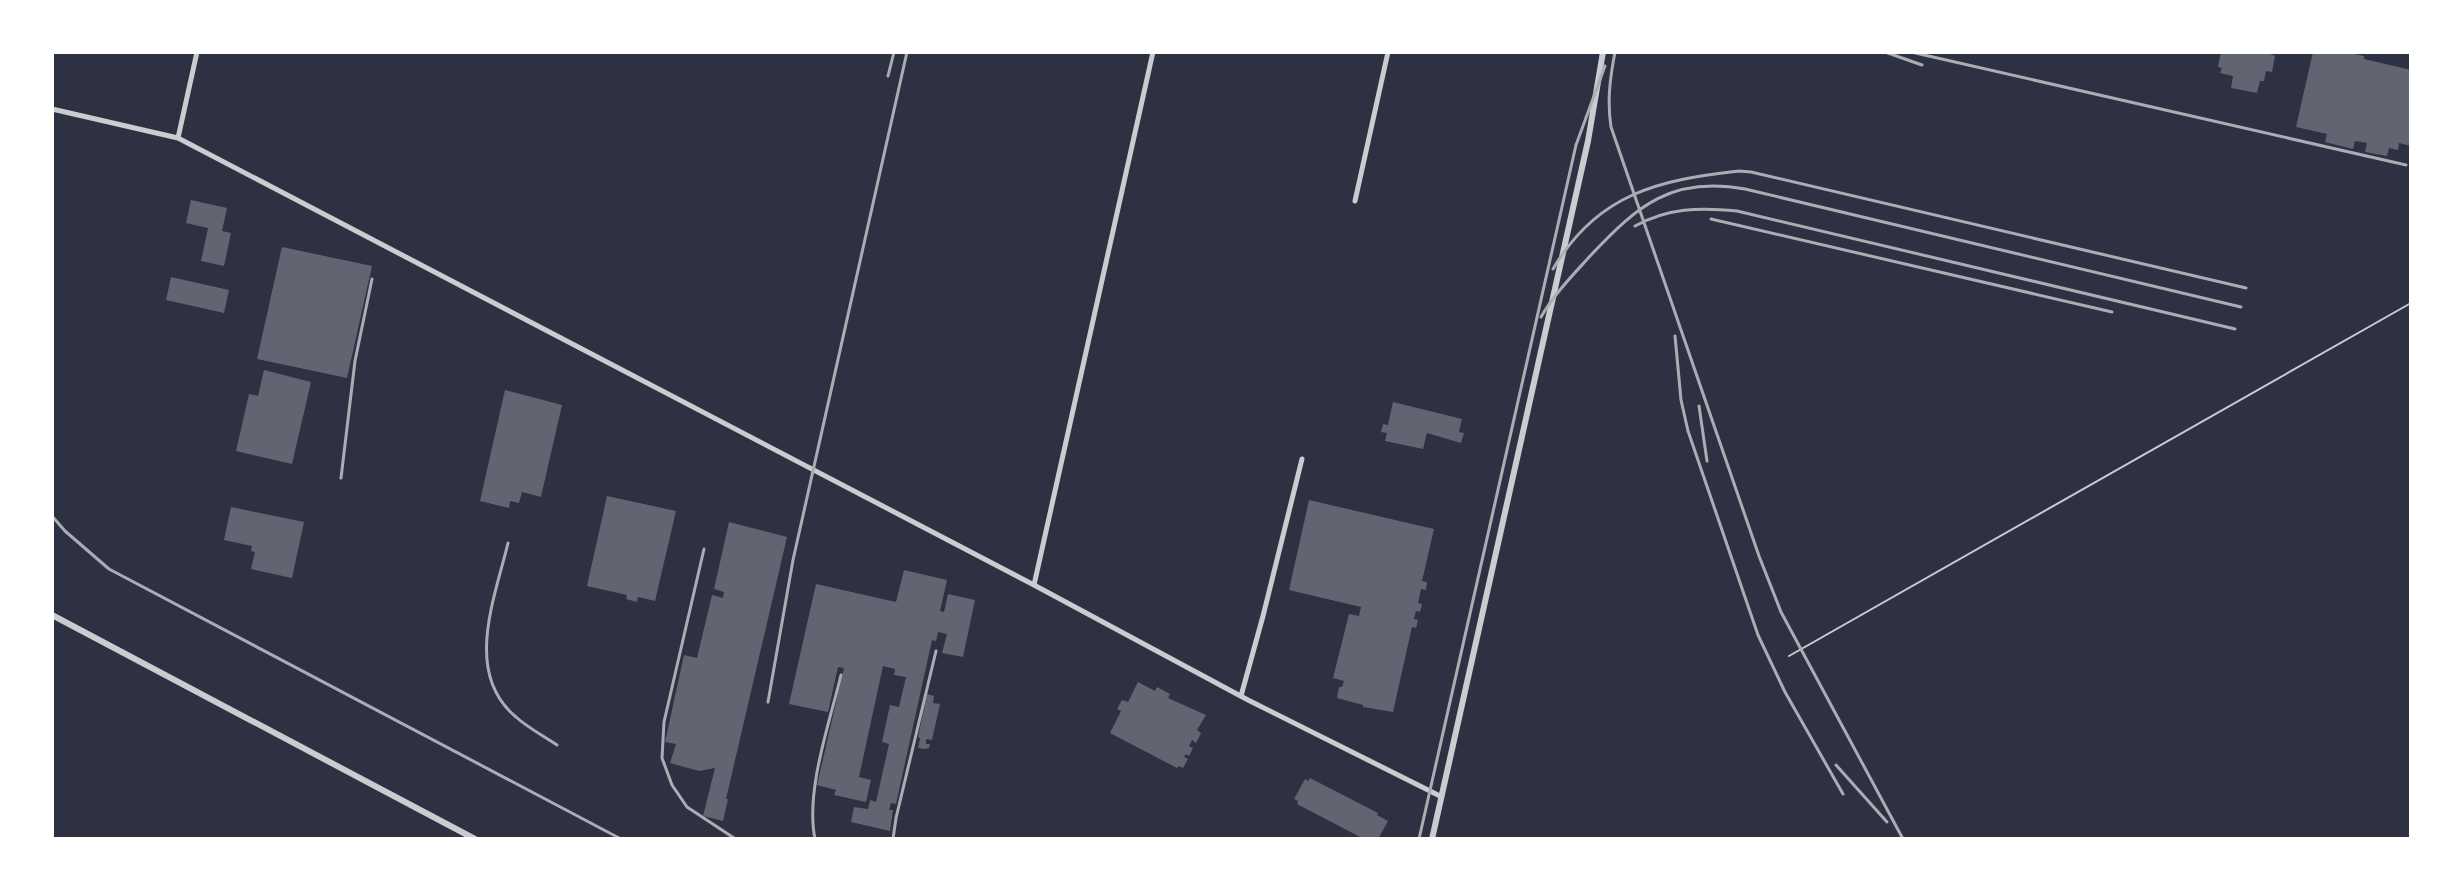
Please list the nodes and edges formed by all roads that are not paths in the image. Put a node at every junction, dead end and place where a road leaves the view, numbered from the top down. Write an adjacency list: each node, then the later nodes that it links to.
1 (197, 52): 6 (street)
2 (1153, 52): 10 (street)
3 (1388, 52): 7 (street)
4 (1603, 52): 14 (street)
5 (52, 109): 6 (street)
6 (178, 138): 10 (street)
7 (1355, 201)
8 (2411, 303): 12 (lane)
9 (1302, 459): 13 (street)
10 (1034, 585): 13 (street)
11 (52, 615): 15 (street)
12 (1789, 656)
13 (1241, 696): 14 (street)
14 (1440, 796): 16 (street)
15 (475, 839)
16 (1432, 839)

